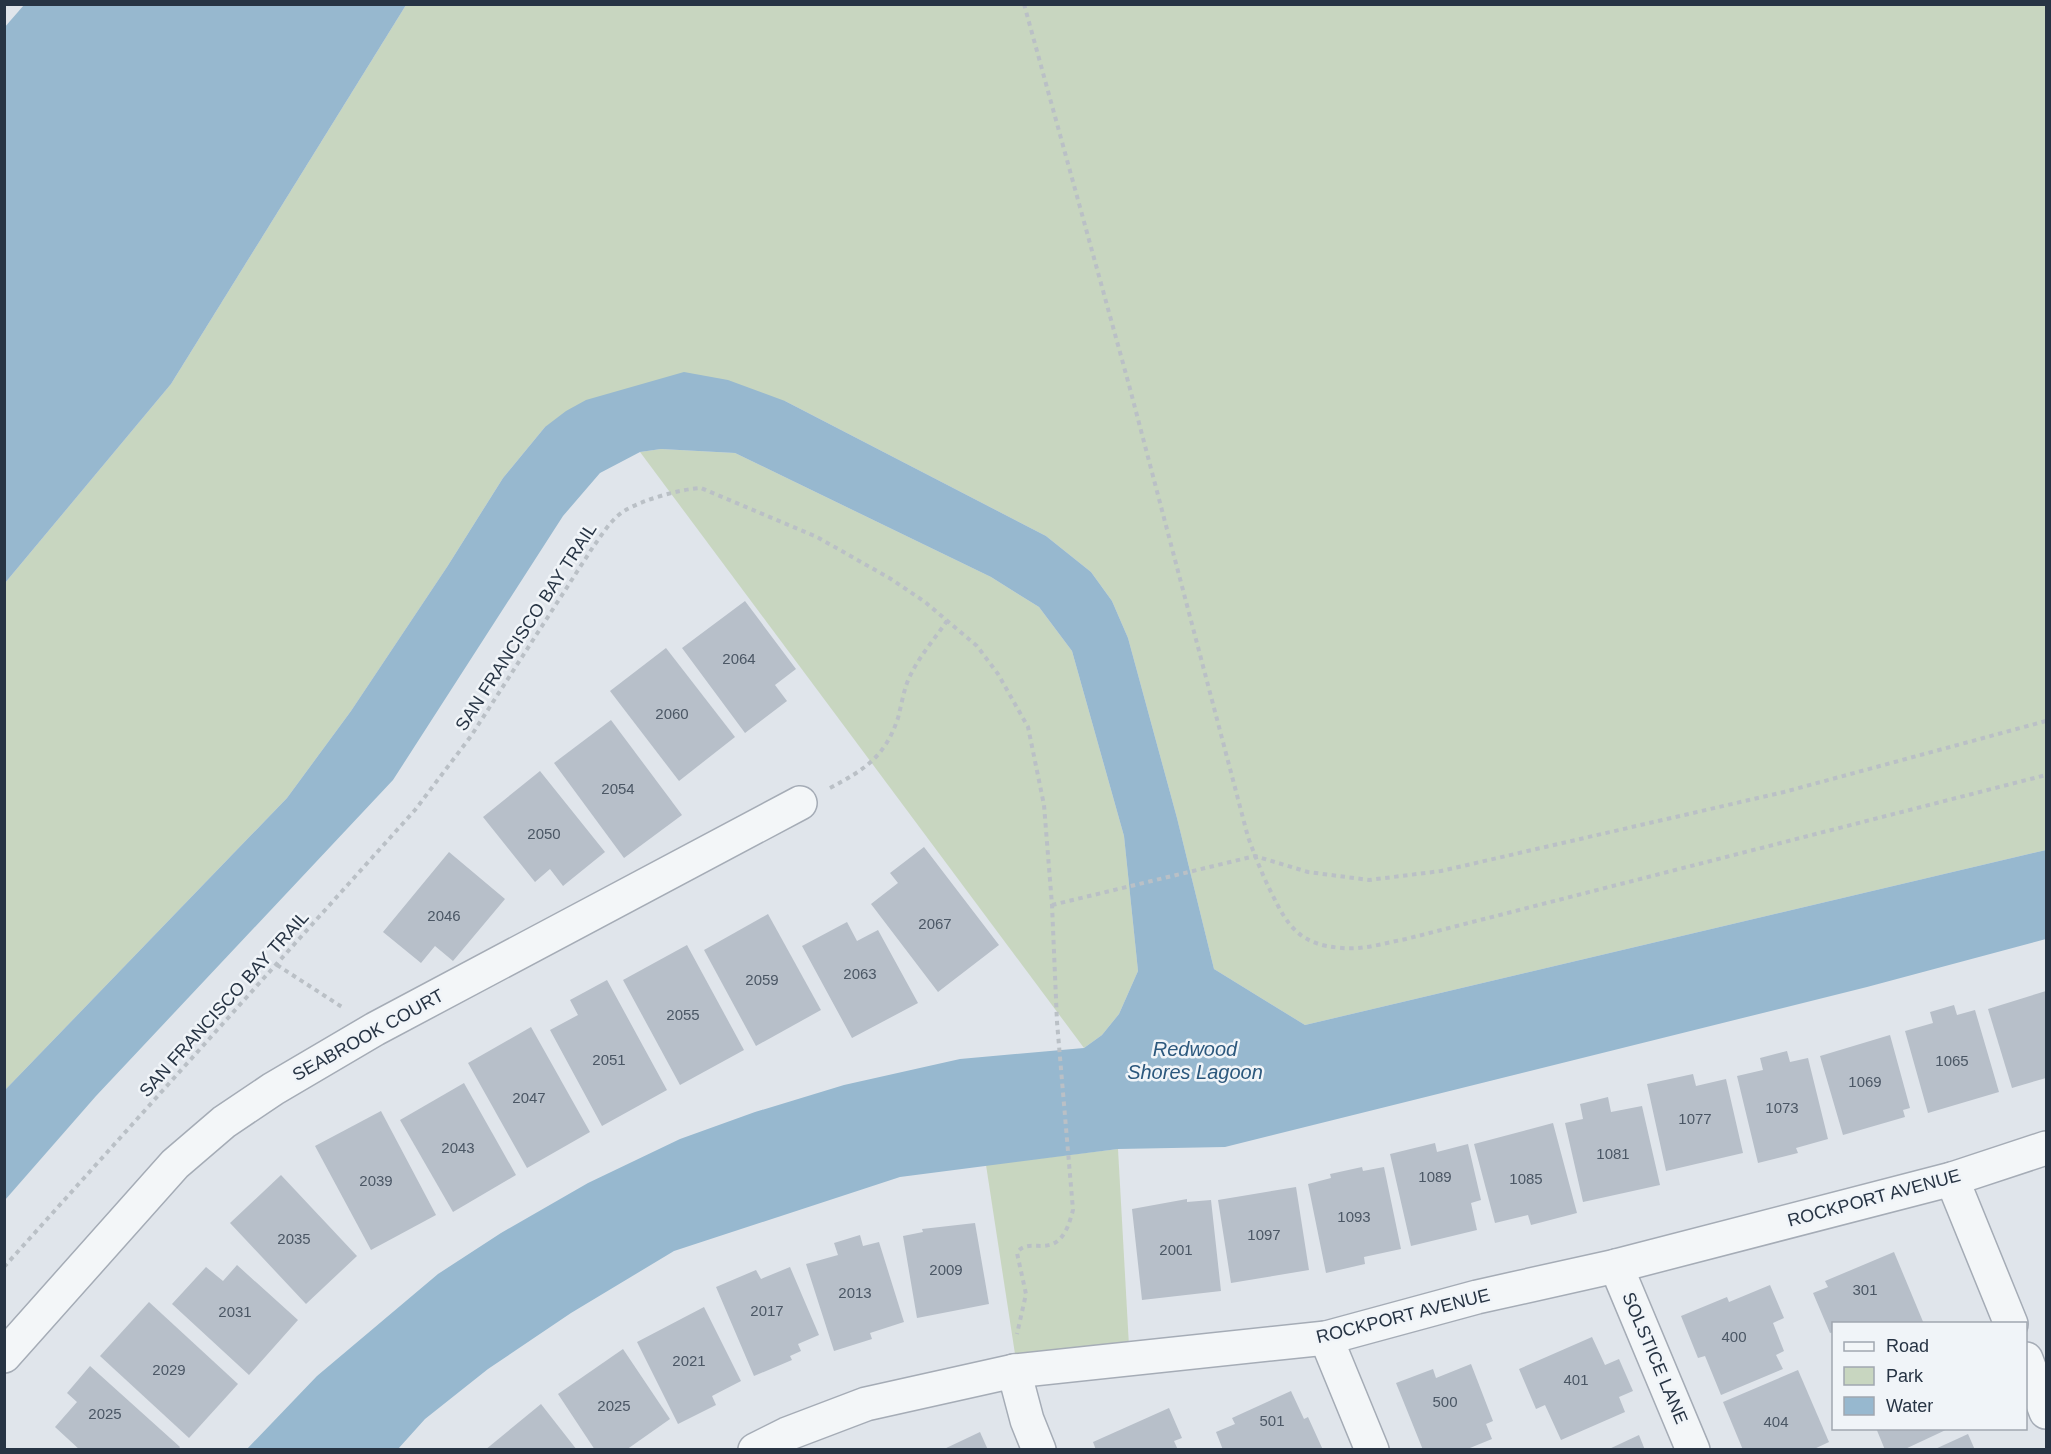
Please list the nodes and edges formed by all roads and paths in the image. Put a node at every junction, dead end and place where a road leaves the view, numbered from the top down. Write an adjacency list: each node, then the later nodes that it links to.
1 (1024, 4): 6 (path)
2 (947, 621): 5 (path); 7 (path, SAN FRANCISCO BAY TRAIL); 8 (path, SAN FRANCISCO BAY TRAIL)
3 (2046, 721): 6 (path)
4 (2046, 775): 6 (path)
5 (800, 803): 9 (street, SEABROOK COURT)
6 (1255, 856): 7 (path)
7 (1052, 905): 18 (path, SAN FRANCISCO BAY TRAIL)
8 (277, 965): 9 (path); 13 (path, SAN FRANCISCO BAY TRAIL)
9 (375, 1029): 16 (street, SEABROOK COURT)
10 (2046, 1148): 11 (street, ROCKPORT AVENUE)
11 (1952, 1179): 12 (street, ROCKPORT AVENUE); 14 (street)
12 (1617, 1266): 15 (street, ROCKPORT AVENUE); 23 (street, SOLSTICE LANE)
13 (4, 1267)
14 (2011, 1322)
15 (1326, 1338): 18 (street, ROCKPORT AVENUE); 22 (street)
16 (4, 1356)
17 (2027, 1364): 19 (street)
18 (1014, 1371): 20 (street, ROCKPORT AVENUE); 21 (street)
19 (2046, 1412)
20 (755, 1449)
21 (1039, 1449)
22 (1372, 1449)
23 (1693, 1449)

